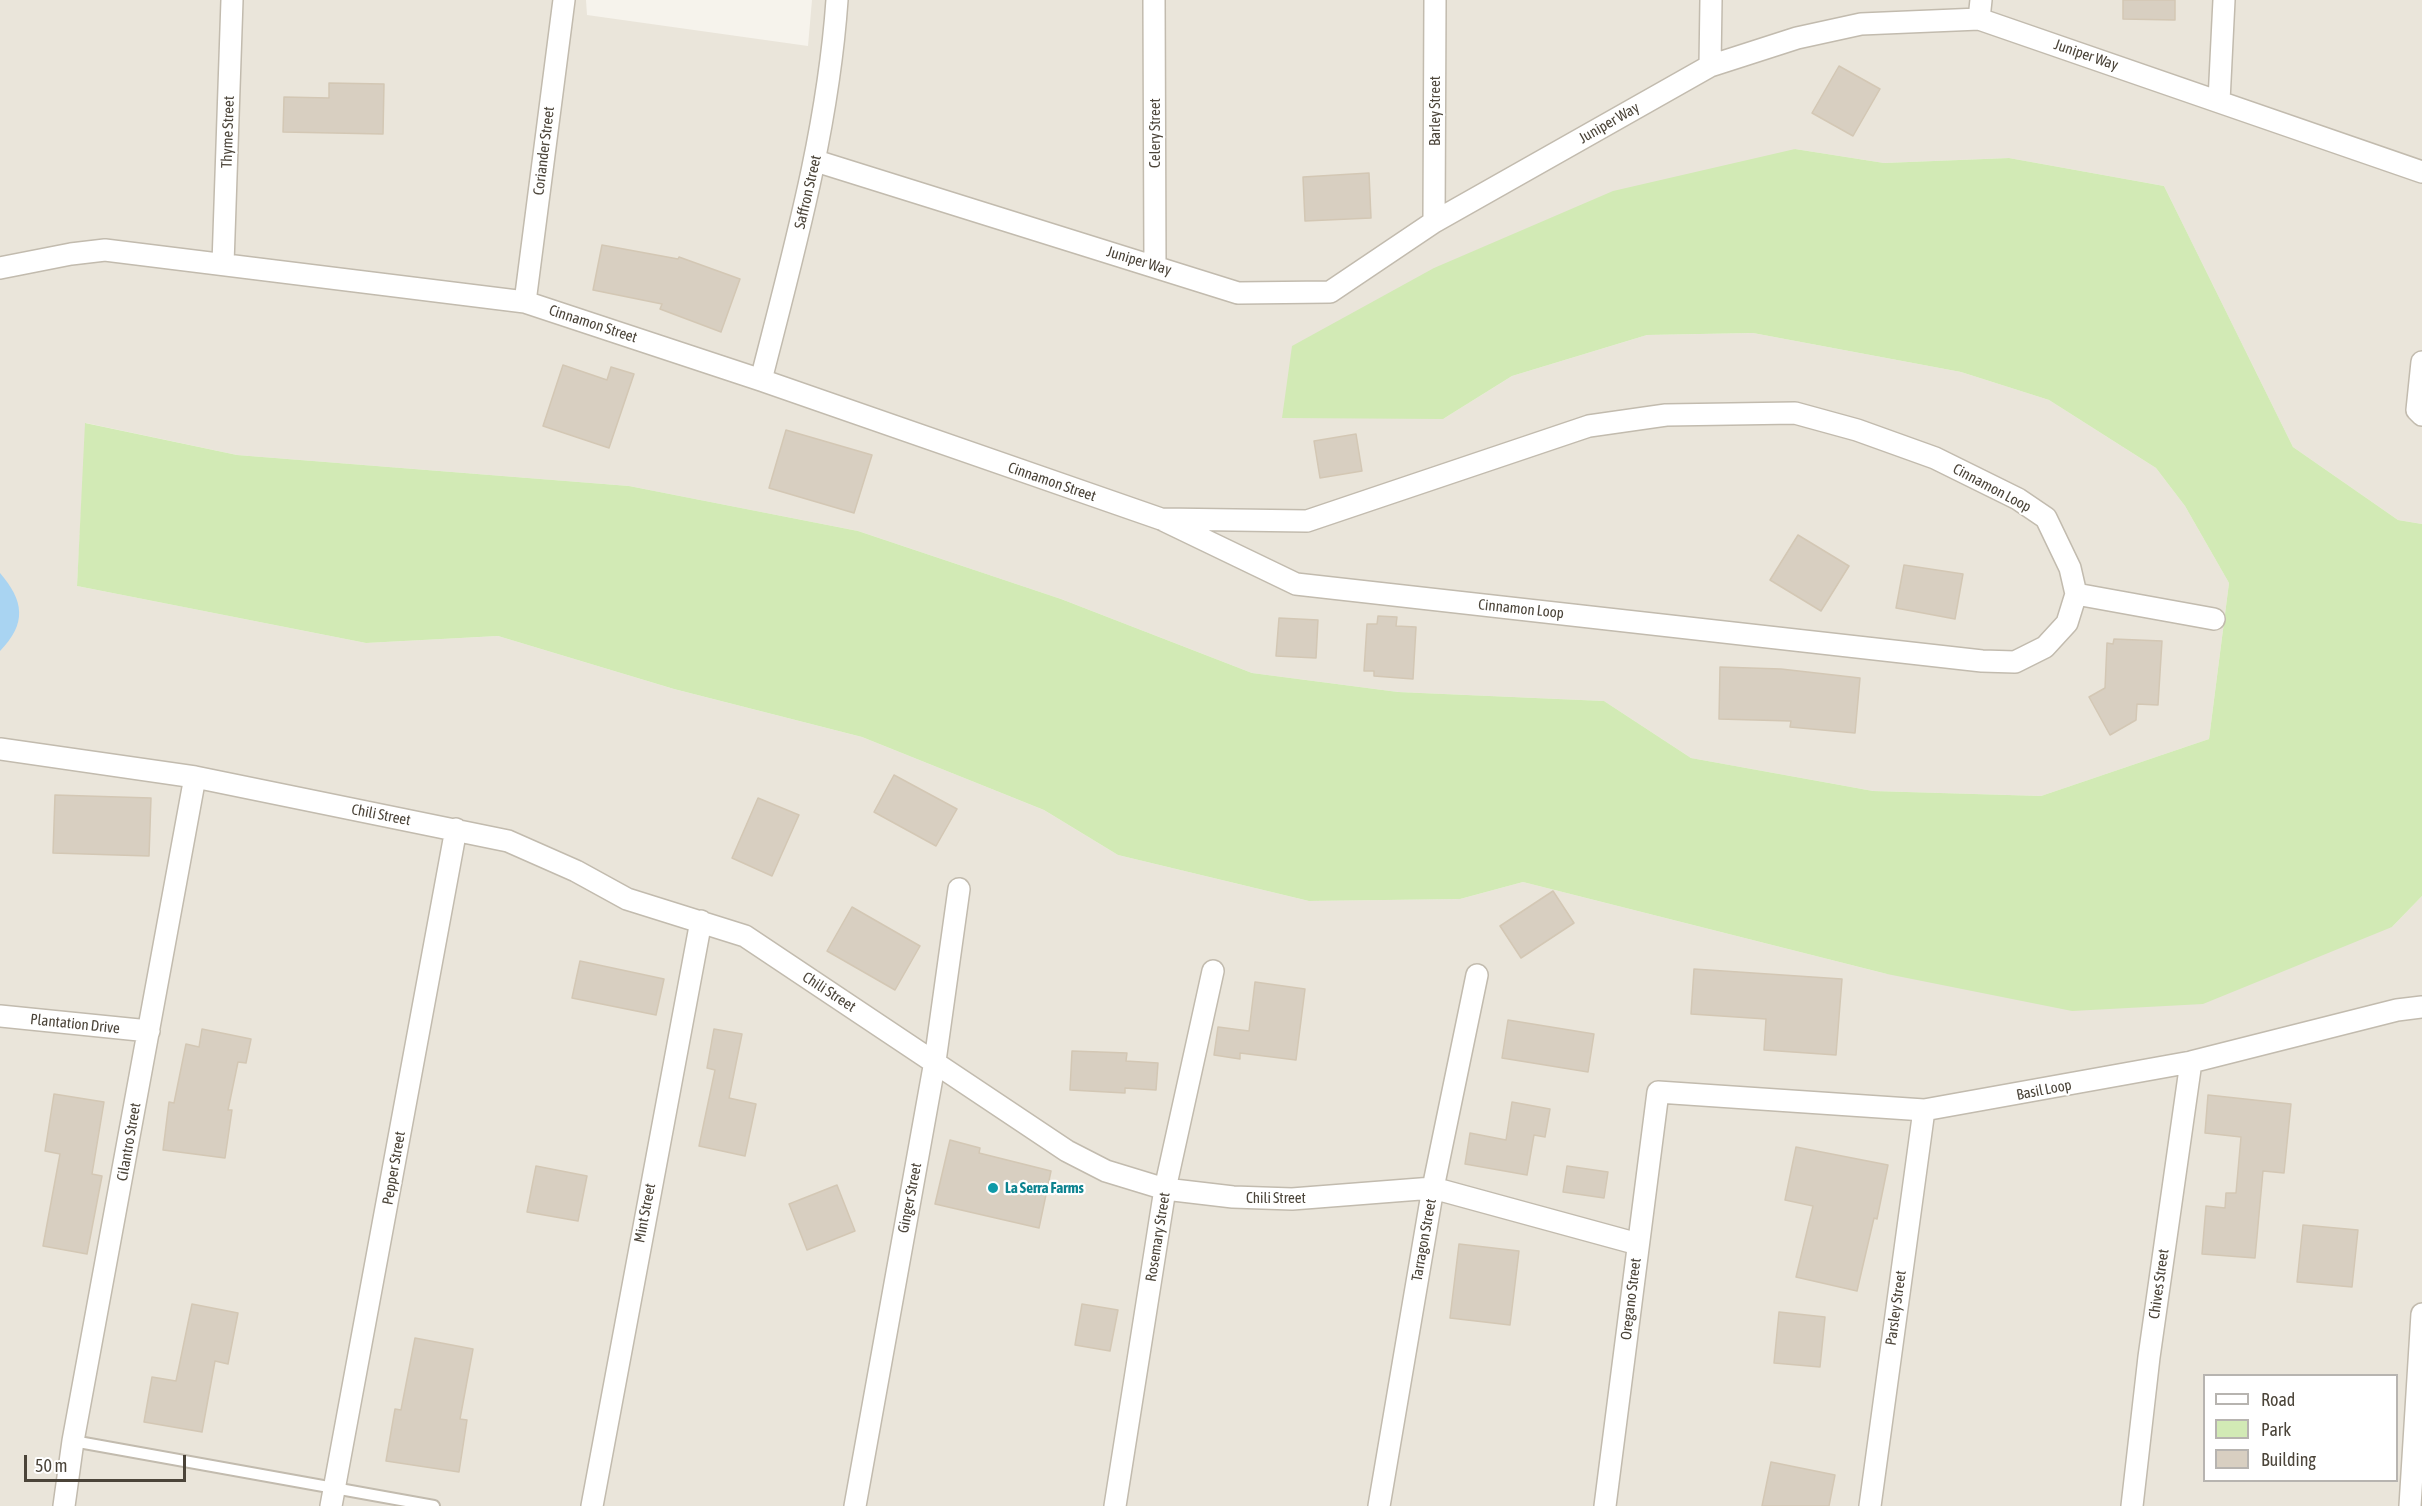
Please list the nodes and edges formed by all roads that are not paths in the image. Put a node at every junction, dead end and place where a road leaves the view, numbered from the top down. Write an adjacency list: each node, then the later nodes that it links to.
1 (232, 0): 14 (street, Thyme Street)
2 (564, 0): 17 (street, Coriander Street)
3 (837, 0): 11 (street, Saffron Street)
4 (1154, 0): 15 (street, Celery Street)
5 (1435, 0): 13 (street, Barley Street)
6 (1711, 0): 9 (street)
7 (2224, 0): 10 (street)
8 (1980, 9): 9 (street, Juniper Way); 10 (street, Juniper Way)
9 (1710, 66): 13 (street, Juniper Way)
10 (2218, 101): 12 (street, Juniper Way)
11 (816, 161): 15 (street, Juniper Way); 19 (street, Saffron Street)
12 (2422, 172)
13 (1434, 222): 15 (street, Juniper Way)
14 (223, 264): 16 (street, Cinnamon Street); 17 (street, Cinnamon Street)
15 (1155, 265)
16 (0, 268)
17 (525, 302): 19 (street, Cinnamon Street)
18 (2422, 364): 20 (street)
19 (761, 380): 21 (street, Cinnamon Street)
20 (2422, 415)
21 (1161, 519): 22 (street, Cinnamon Loop); 22 (street, Cinnamon Loop)
22 (2076, 594): 23 (street)
23 (2214, 619)
24 (0, 749): 25 (street, Chili Street)
25 (195, 777): 26 (street, Chili Street); 33 (street, Cilantro Street)
26 (456, 829): 28 (street, Chili Street); 43 (street, Pepper Street)
27 (959, 889): 34 (street, Ginger Street)
28 (701, 921): 34 (street, Chili Street); 44 (street, Mint Street)
29 (1213, 971): 39 (street, Rosemary Street)
30 (1478, 975): 38 (street, Tarragon Street)
31 (2422, 1007): 35 (street, Basil Loop)
32 (0, 1016): 33 (street, Plantation Drive)
33 (149, 1031): 42 (street, Cilantro Street)
34 (935, 1061): 39 (street, Chili Street); 47 (street, Ginger Street)
35 (2191, 1062): 37 (street, Basil Loop); 52 (street, Chives Street)
36 (1658, 1092): 37 (street, Basil Loop); 40 (street, Oregano Street)
37 (1924, 1110): 51 (street, Parsley Street)
38 (1433, 1188): 39 (street, Chili Street); 40 (street, Chili Street); 49 (street, Tarragon Street)
39 (1166, 1189): 48 (street, Rosemary Street)
40 (1638, 1244): 50 (street, Oregano Street)
41 (2422, 1314): 53 (street)
42 (73, 1441): 43 (lane); 45 (street, Cilantro Street)
43 (333, 1497): 46 (lane)
44 (597, 1505)
45 (64, 1506)
46 (434, 1506)
47 (855, 1506)
48 (1115, 1506)
49 (1379, 1506)
50 (1605, 1506)
51 (1870, 1506)
52 (2132, 1506)
53 (2410, 1506)

